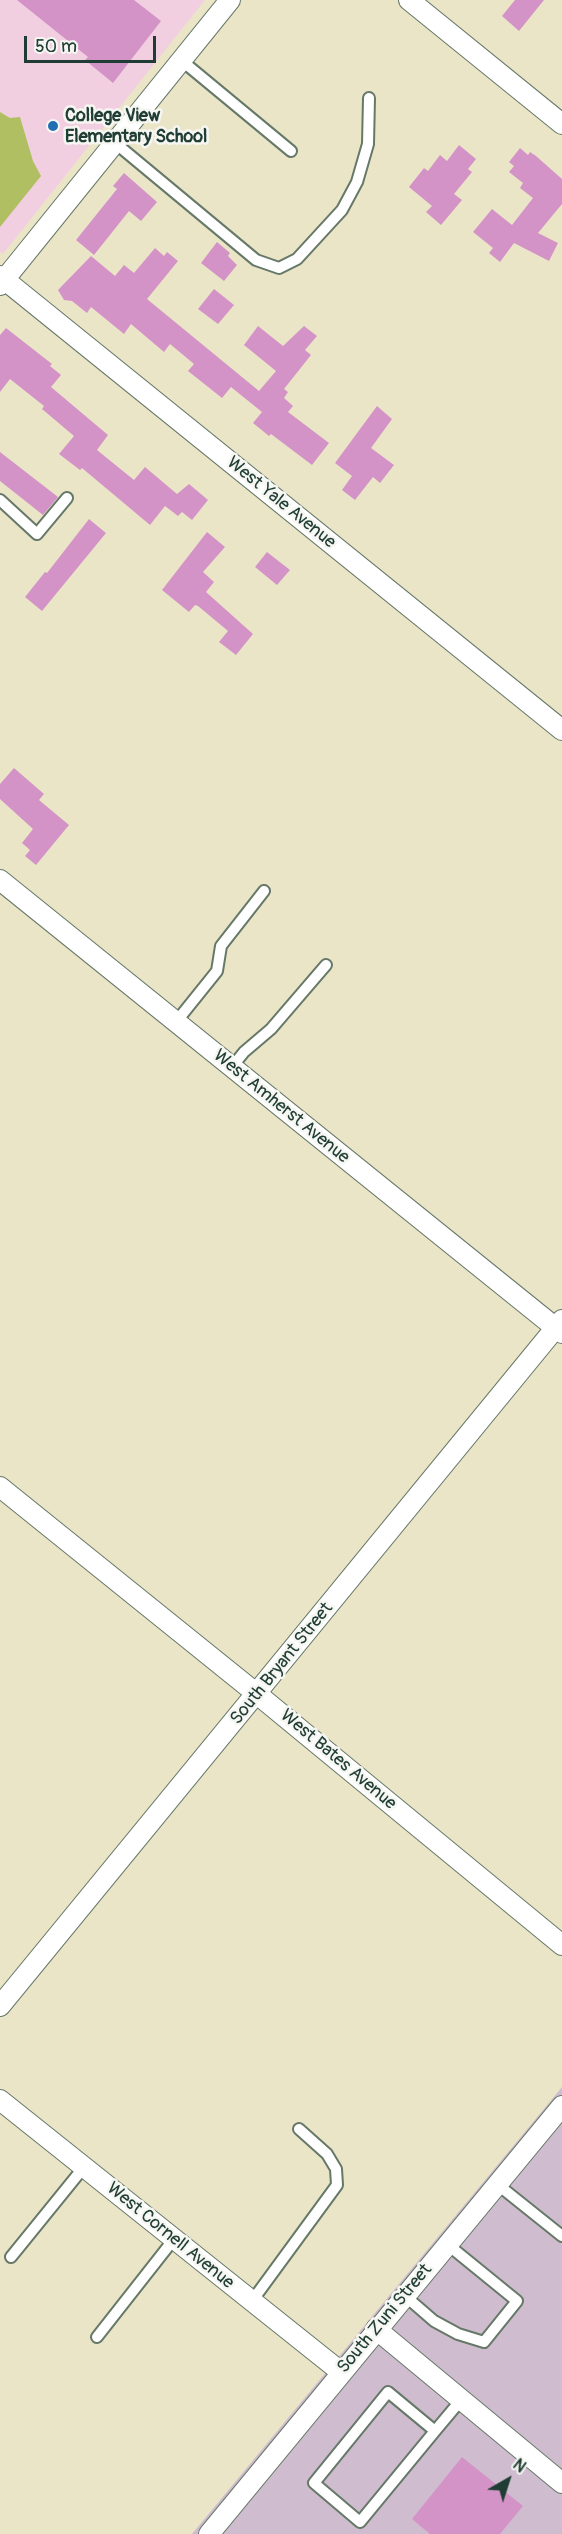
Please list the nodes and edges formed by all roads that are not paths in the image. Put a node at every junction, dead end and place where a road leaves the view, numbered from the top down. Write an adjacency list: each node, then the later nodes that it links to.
1 (230, 0): 3 (street)
2 (409, 0): 5 (street)
3 (181, 60): 6 (street); 7 (lane)
4 (369, 98): 6 (lane)
5 (562, 124)
6 (114, 142): 8 (street)
7 (291, 150)
8 (1, 280): 11 (street, West Yale Avenue)
9 (67, 498): 10 (lane)
10 (0, 500)
11 (562, 730)
12 (0, 880): 15 (street, West Amherst Avenue)
13 (264, 891): 15 (lane)
14 (326, 965): 16 (lane)
15 (176, 1022): 16 (street, West Amherst Avenue)
16 (232, 1067): 17 (street, West Amherst Avenue)
17 (560, 1327): 19 (street, South Bryant Street)
18 (0, 1487): 19 (street, West Bates Avenue)
19 (257, 1694): 20 (street, West Bates Avenue); 21 (street, South Bryant Street)
20 (562, 1945)
21 (0, 2006)
22 (0, 2100): 25 (street, West Cornell Avenue)
23 (562, 2106): 26 (street, South Zuni Street)
24 (299, 2130): 32 (lane)
25 (84, 2167): 28 (street, West Cornell Avenue); 30 (lane)
26 (497, 2184): 27 (lane); 29 (street, South Zuni Street)
27 (562, 2236)
28 (174, 2239): 32 (street, West Cornell Avenue); 34 (lane)
29 (447, 2244): 31 (street, South Zuni Street); 31 (lane)
30 (11, 2258)
31 (404, 2295): 33 (street, South Zuni Street)
32 (252, 2301): 35 (street, West Cornell Avenue)
33 (376, 2329): 35 (street, South Zuni Street); 36 (street)
34 (97, 2337)
35 (341, 2372): 39 (street, South Zuni Street)
36 (461, 2400): 37 (lane); 38 (street)
37 (435, 2431): 37 (lane)
38 (562, 2483)
39 (209, 2534)

